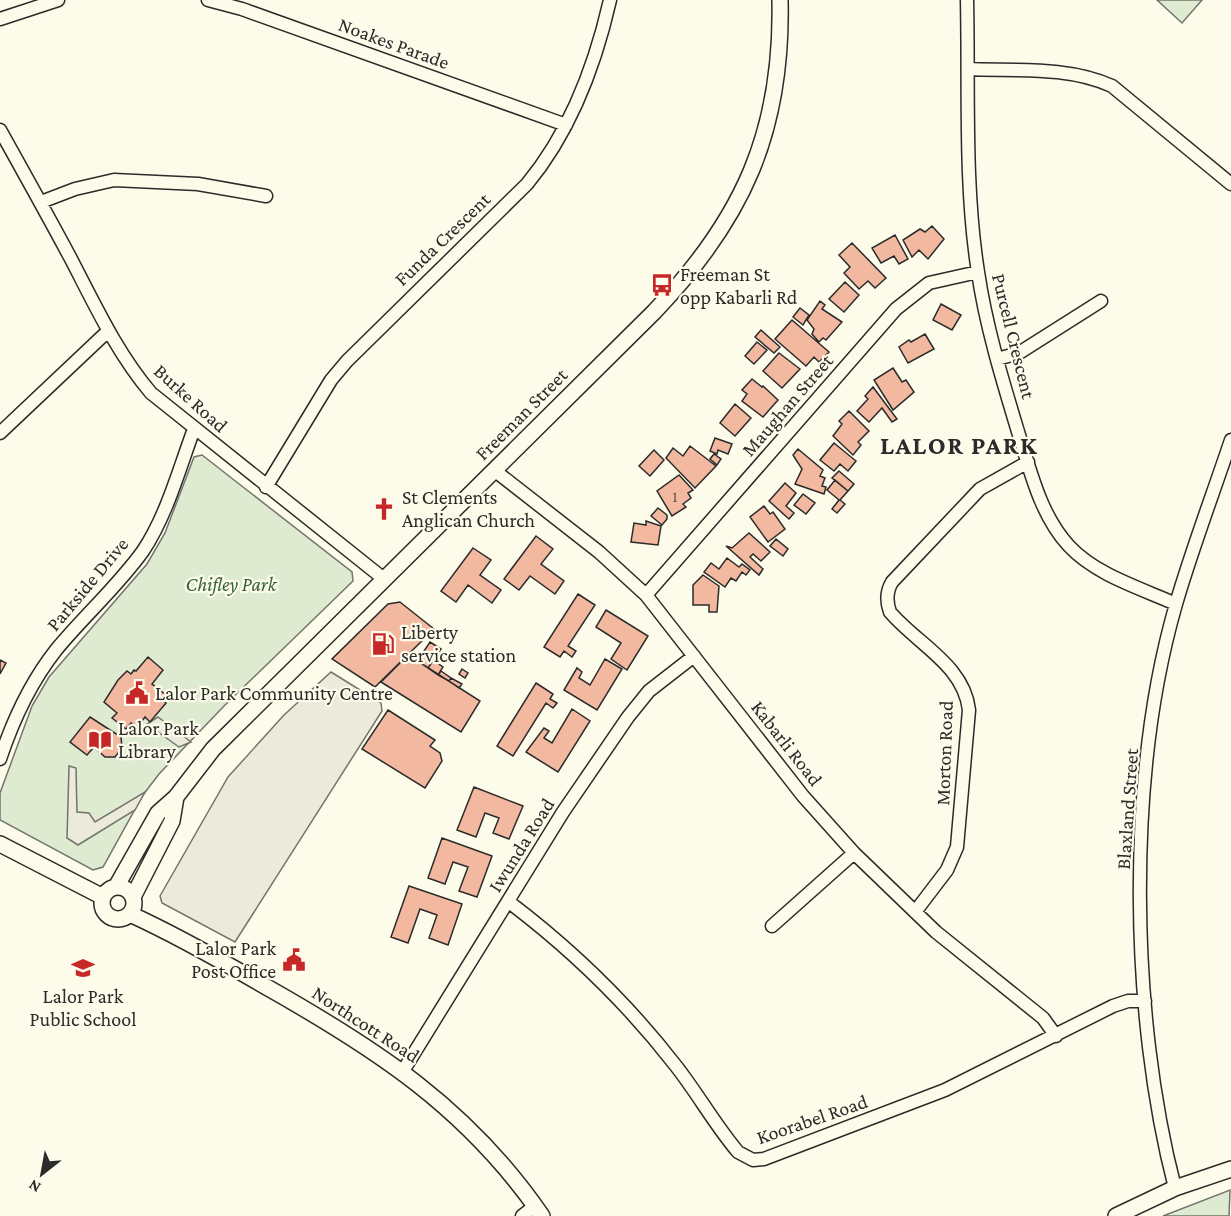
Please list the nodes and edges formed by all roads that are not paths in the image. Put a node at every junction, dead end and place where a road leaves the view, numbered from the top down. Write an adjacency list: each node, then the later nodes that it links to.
1 (58, 0): 6 (street)
2 (208, 0): 8 (street, Noakes Parade)
3 (610, 0): 8 (street, Funda Crescent)
4 (780, 0): 21 (street, Freeman Street)
5 (967, 0): 7 (street, Purcell Crescent)
6 (0, 19)
7 (968, 69): 10 (street); 13 (street, Purcell Crescent)
8 (566, 125): 22 (street, Funda Crescent)
9 (0, 130): 12 (street, Burke Road)
10 (1231, 184)
11 (266, 196): 12 (street)
12 (41, 202): 15 (street, Burke Road)
13 (978, 272): 16 (street, Purcell Crescent); 24 (street, Maughan Street)
14 (1101, 301): 16 (street)
15 (108, 331): 17 (street, Burke Road); 18 (street)
16 (997, 359): 20 (street, Purcell Crescent)
17 (194, 429): 22 (street, Burke Road); 27 (street, Parkside Drive)
18 (0, 433)
19 (1231, 440): 25 (street, Blaxland Street)
20 (1028, 462): 25 (street, Purcell Crescent); 35 (street, Morton Road)
21 (494, 470): 23 (street, Freeman Street); 24 (street, Kabarli Road)
22 (266, 487): 23 (street, Burke Road)
23 (384, 579): 28 (street, Freeman Street)
24 (646, 595): 26 (street, Kabarli Road)
25 (1176, 604): 38 (street, Blaxland Street)
26 (694, 656): 30 (street, Kabarli Road); 34 (street, Iwunda Road)
27 (0, 759)
28 (177, 796): 31 (street, Freeman Street); 33 (street, Freeman Street)
29 (0, 843): 32 (street)
30 (854, 853): 35 (street, Kabarli Road); 37 (street)
31 (116, 888): 32 (street); 33 (street)
32 (103, 897): 36 (street)
33 (133, 897): 36 (street)
34 (509, 902): 39 (street, Koorabel Road); 40 (street, Iwunda Road)
35 (915, 912): 39 (street, Kabarli Road)
36 (130, 914): 40 (street, Northcott Road)
37 (772, 926)
38 (1145, 1000): 39 (street, Koorabel Road); 42 (street, Blaxland Street)
39 (1056, 1036)
40 (403, 1071): 43 (street, Northcott Road)
41 (1231, 1169): 42 (street)
42 (1175, 1188): 45 (street)
43 (539, 1211): 44 (street)
44 (522, 1216)
45 (1116, 1216)

